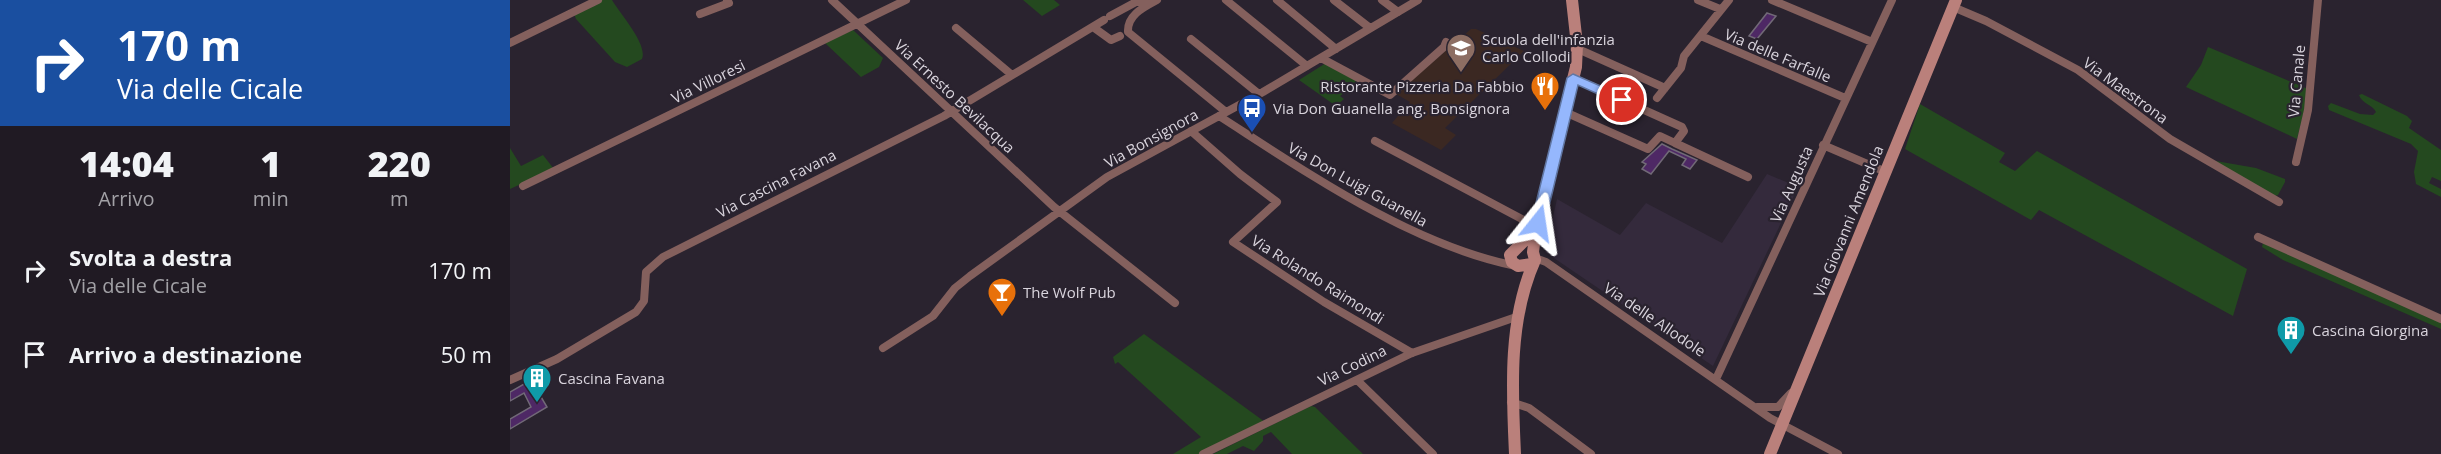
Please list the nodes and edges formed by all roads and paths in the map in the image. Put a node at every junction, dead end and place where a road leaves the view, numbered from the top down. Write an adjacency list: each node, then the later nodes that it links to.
1 (598, 0): 33 (street)
2 (727, 0): 22 (street)
3 (832, 0): 24 (street, Via Ernesto Bevilacqua)
4 (906, 0): 24 (street, Via Villoresi)
5 (1157, 0): 46 (street, Via Don Luigi Guanella)
6 (1226, 0): 37 (street)
7 (1277, 0): 34 (street)
8 (1334, 0): 27 (street)
9 (1382, 0): 21 (street)
10 (1418, 0): 21 (street, Via Bonsignora)
11 (1572, 0): 35 (street)
12 (1698, 0): 19 (street)
13 (1729, 0): 19 (street)
14 (1772, 0): 32 (street)
15 (1892, 0): 32 (street, Via Augusta)
16 (2318, 0): 51 (street, Via Canale)
17 (1149, 2): 20 (street, Via Cascina Favana)
18 (1954, 3): 52 (street, Via Giovanni Amendola); 55 (street, Via Maestrona)
19 (1720, 9): 29 (street)
20 (1121, 10): 23 (street); 25 (street, Via Cascina Favana)
21 (1398, 12): 27 (street, Via Bonsignora)
22 (700, 14)
23 (1120, 20)
24 (859, 25): 44 (street, Via Ernesto Bevilacqua); 54 (street, Via Villoresi)
25 (1093, 27): 28 (street); 38 (street, Via Cascina Favana)
26 (956, 28): 38 (street)
27 (1370, 28): 34 (street, Via Bonsignora)
28 (1120, 36)
29 (1701, 36): 40 (street); 43 (street, Via delle Farfalle)
30 (1191, 39): 41 (street)
31 (1446, 42): 36 (street)
32 (1872, 42): 43 (street, Via Augusta)
33 (510, 43)
34 (1336, 49): 36 (street, Via Bonsignora)
35 (1578, 50): 39 (street); 40 (street)
36 (1321, 57): 37 (street, Via Bonsignora)
37 (1307, 66): 41 (street, Via Bonsignora)
38 (1012, 75): 44 (street, Via Cascina Favana)
39 (1573, 78): 45 (street); 49 (street)
40 (1665, 88): 42 (street)
41 (1259, 94): 46 (street, Via Bonsignora)
42 (1657, 98)
43 (1845, 98): 50 (street, Via Augusta)
44 (952, 111): 56 (street, Via Ernesto Bevilacqua); 70 (street, Via Cascina Favana)
45 (1566, 112): 49 (street); 57 (street)
46 (1223, 114): 47 (street, Via Bonsignora); 61 (street, Via Don Luigi Guanella)
47 (1191, 131): 56 (street, Via Bonsignora); 67 (street, Via Rolando Raimondi)
48 (1375, 141): 57 (street)
49 (1675, 143): 53 (street)
50 (1823, 146): 52 (street); 69 (street, Via Augusta)
51 (2296, 162)
52 (1886, 172): 68 (street, Via Giovanni Amendola)
53 (1748, 177)
54 (523, 186)
55 (2279, 202)
56 (1059, 211): 63 (street); 66 (street, Via Bonsignora)
57 (1536, 228): 59 (street); 60 (street)
58 (2258, 237): 65 (street)
59 (1513, 251): 60 (street); 61 (street); 62 (street)
60 (1533, 258): 62 (street); 64 (street); 69 (street, Via delle Allodole)
61 (1491, 259): 62 (street, Via Don Luigi Guanella)
62 (1517, 266): 64 (street)
63 (1175, 303)
64 (1520, 310): 67 (street, Via Codina); 72 (street)
65 (2441, 320)
66 (883, 348)
67 (1412, 353): 71 (street, Via Codina)
68 (1803, 374): 73 (street); 74 (street, Via Giovanni Amendola)
69 (1716, 379): 73 (street, Via delle Allodole)
70 (510, 380)
71 (1357, 380): 75 (street, Via Codina); 76 (street)
72 (1511, 402): 77 (street); 78 (street)
73 (1756, 407): 74 (street, Via delle Allodole)
74 (1782, 425): 79 (street, Via Giovanni Amendola); 80 (street, Via delle Allodole)
75 (1203, 454)
76 (1433, 454)
77 (1515, 454)
78 (1591, 454)
79 (1770, 454)
80 (1838, 454)

